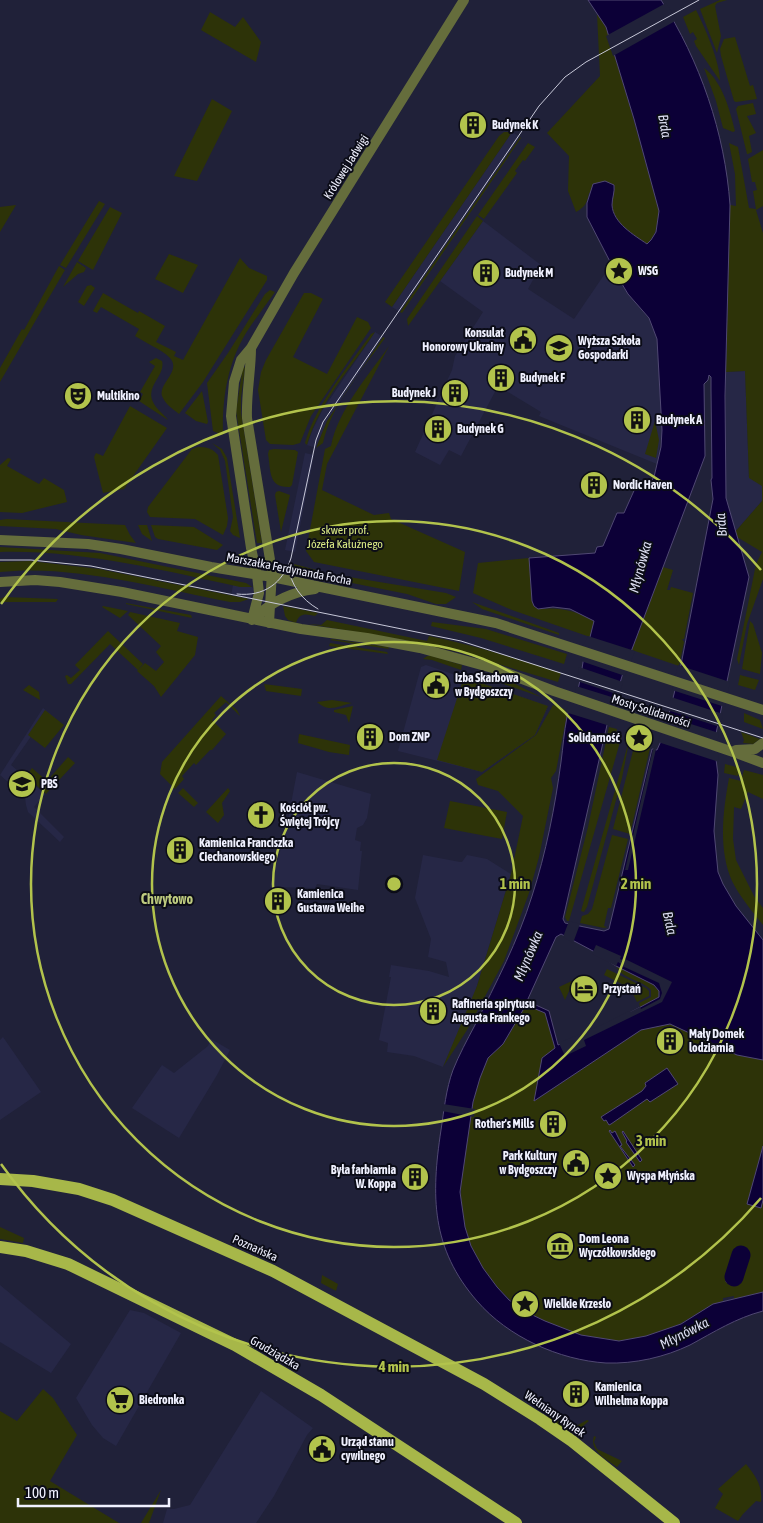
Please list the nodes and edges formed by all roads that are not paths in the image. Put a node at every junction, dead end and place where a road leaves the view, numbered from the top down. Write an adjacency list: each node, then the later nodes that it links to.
1 (464, 0): 2 (street, Królowej Jadwigi)
2 (251, 348): 4 (street, Królowej Jadwigi); 5 (street, Królowej Jadwigi)
3 (0, 540): 4 (street, Marszałka Ferdynanda Focha)
4 (257, 575): 5 (street, Marszałka Ferdynanda Focha); 9 (street, Królowej Jadwigi)
5 (272, 577): 7 (street, Marszałka Ferdynanda Focha); 8 (street, Królowej Jadwigi)
6 (0, 582): 9 (street)
7 (323, 588): 8 (street); 11 (street, Marszałka Ferdynanda Focha)
8 (271, 604): 9 (street); 10 (street, Królowej Jadwigi)
9 (252, 620): 10 (street)
10 (269, 623): 14 (street, Mosty Solidarności)
11 (754, 707): 12 (street)
12 (763, 714)
13 (763, 743): 14 (street)
14 (740, 752): 15 (street)
15 (763, 763)
16 (0, 1179): 18 (main road, Poznańska)
17 (0, 1247): 19 (main road, Grudziądzka)
18 (484, 1384): 20 (main road, Wełniany Rynek)
19 (516, 1523)
20 (674, 1523)

